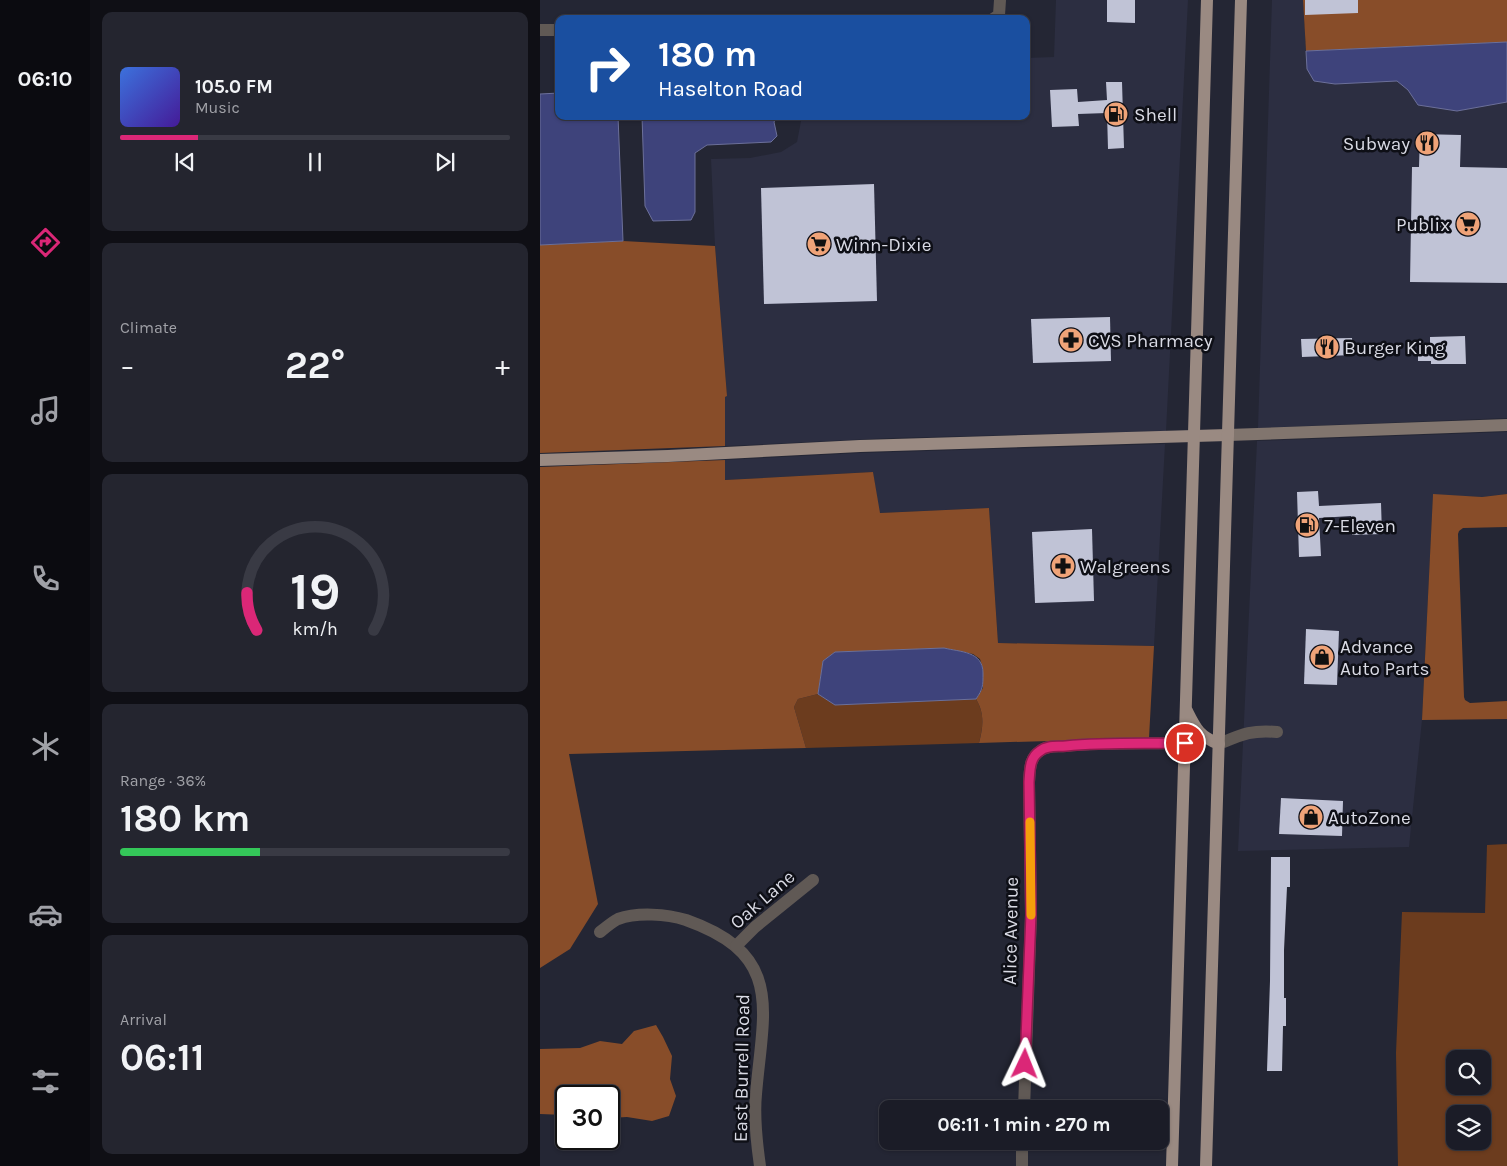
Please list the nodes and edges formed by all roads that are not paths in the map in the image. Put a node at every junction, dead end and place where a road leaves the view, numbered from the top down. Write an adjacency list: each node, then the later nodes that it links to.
1 (1000, 0): 5 (street)
2 (1207, 0): 11 (main road)
3 (1235, 0): 8 (main road)
4 (1241, 0): 8 (main road)
5 (996, 15)
6 (540, 30): 7 (street)
7 (555, 30)
8 (1239, 58): 10 (main road)
9 (1507, 425): 10 (main road)
10 (1228, 436): 11 (main road); 16 (main road)
11 (1194, 437): 12 (main road); 13 (main road)
12 (540, 460)
13 (1186, 708): 15 (main road); 16 (main road)
14 (1277, 732): 16 (street)
15 (1185, 743): 20 (street, Alice Avenue); 24 (main road)
16 (1219, 744): 25 (main road)
17 (813, 880): 19 (street, Oak Lane)
18 (600, 932): 19 (street, East Burrell Road)
19 (736, 946): 22 (street, East Burrell Road)
20 (1024, 1100)
21 (1022, 1150): 23 (street)
22 (760, 1166)
23 (1022, 1166)
24 (1172, 1166)
25 (1206, 1166)

